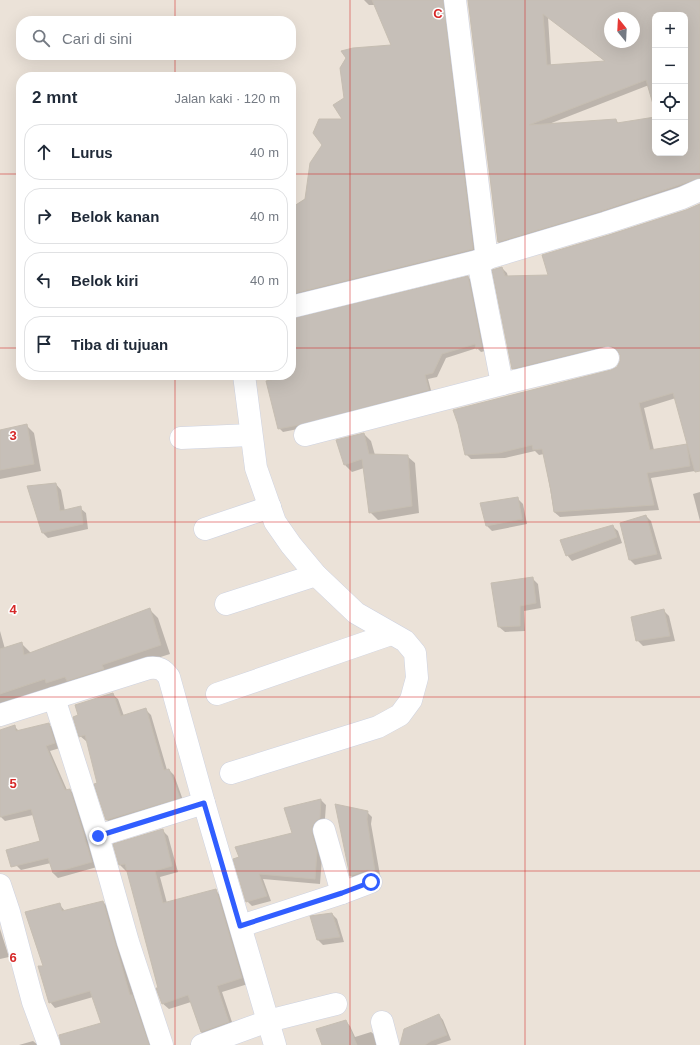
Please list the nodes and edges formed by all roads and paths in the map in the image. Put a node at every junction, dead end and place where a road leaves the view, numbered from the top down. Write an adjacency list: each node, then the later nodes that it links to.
1 (455, 0): 3 (street)
2 (700, 190): 3 (street)
3 (483, 260): 4 (street); 7 (street)
4 (296, 306)
5 (608, 358): 7 (street)
6 (245, 380): 8 (street)
7 (502, 384): 9 (street)
8 (251, 434): 10 (street); 11 (street)
9 (305, 435)
10 (181, 438)
11 (270, 508): 12 (street); 13 (street)
12 (205, 529)
13 (316, 575): 14 (street); 15 (street)
14 (226, 604)
15 (390, 634): 16 (street); 19 (street)
16 (217, 694)
17 (54, 698): 18 (street); 20 (street); 22 (street)
18 (0, 715)
19 (231, 772)
20 (204, 803): 22 (street); 26 (street)
21 (324, 830): 25 (street)
22 (98, 836): 31 (street)
23 (371, 882): 25 (street)
24 (0, 886): 30 (street)
25 (342, 893): 26 (street)
26 (240, 926): 28 (street)
27 (336, 1004): 28 (street)
28 (268, 1021): 32 (street); 33 (street)
29 (382, 1022): 34 (street)
30 (49, 1045)
31 (162, 1045)
32 (202, 1045)
33 (275, 1045)
34 (388, 1045)

